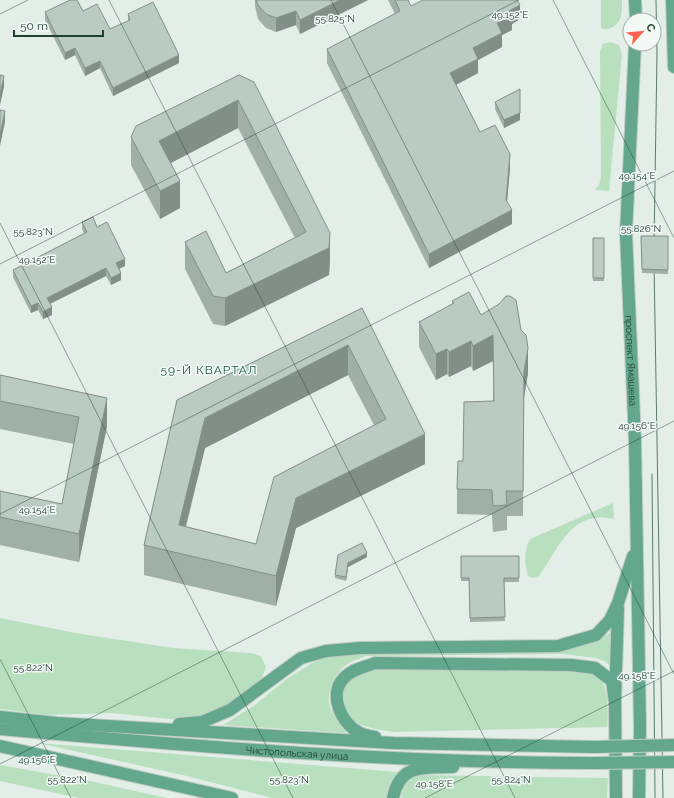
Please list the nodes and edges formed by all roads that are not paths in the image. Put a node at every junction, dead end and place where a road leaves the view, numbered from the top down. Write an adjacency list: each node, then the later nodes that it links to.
1 (636, 0): 3 (main road)
2 (672, 0): 5 (main road)
3 (636, 12)
4 (635, 52): 6 (main road, проспект Ямашева)
5 (674, 67)
6 (636, 548): 7 (main road); 20 (main road, проспект Ямашева)
7 (618, 603): 8 (main road); 10 (main road)
8 (615, 702): 12 (main road); 19 (main road)
9 (0, 717): 10 (main road, Чистопольская улица)
10 (137, 728): 12 (main road, Чистопольская улица)
11 (0, 729): 16 (main road, Чистопольская улица)
12 (393, 743): 13 (main road, Чистопольская улица, bridge)
13 (674, 745)
14 (0, 746): 17 (main road)
15 (674, 762): 16 (main road, Чистопольская улица, bridge)
16 (542, 763): 18 (main road)
17 (232, 798)
18 (393, 798)
19 (616, 798)
20 (639, 798)

